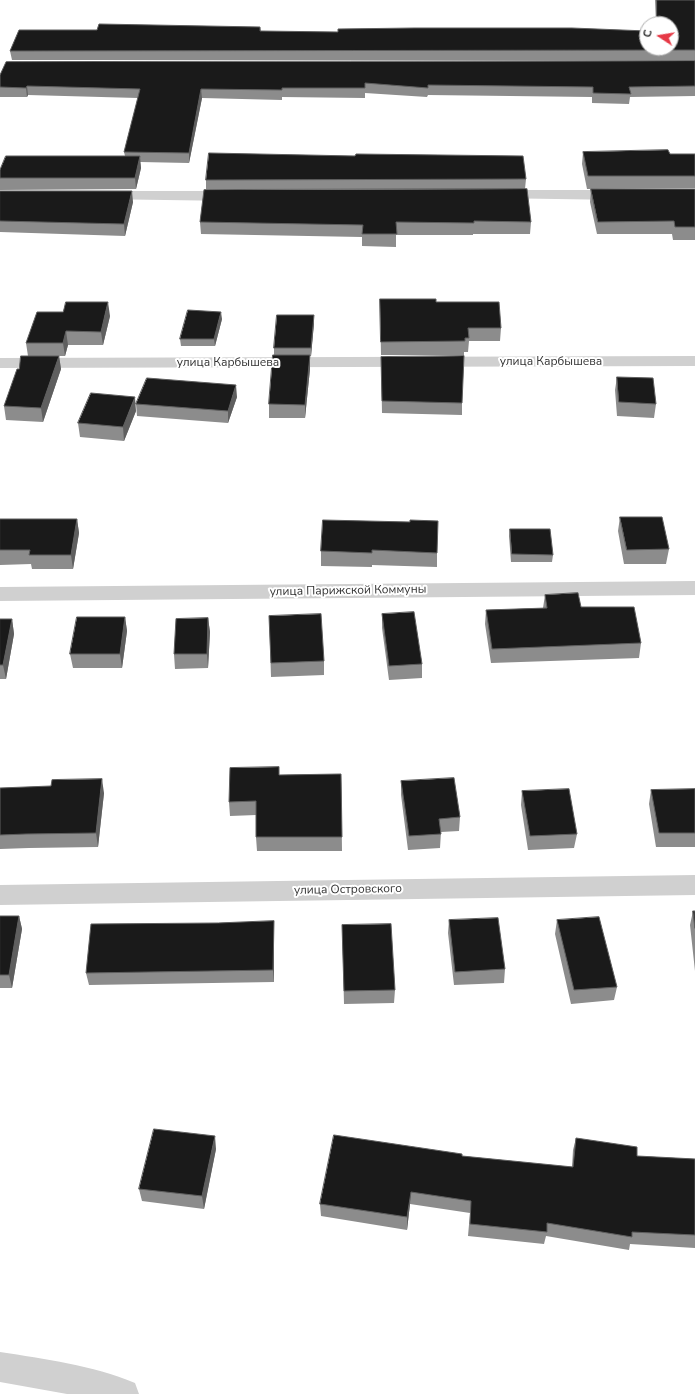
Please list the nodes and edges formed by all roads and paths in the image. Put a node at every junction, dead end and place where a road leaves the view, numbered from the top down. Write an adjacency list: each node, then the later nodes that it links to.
1 (479, 195): 2 (street)
2 (639, 195)
3 (88, 196): 4 (street)
4 (248, 196)
5 (695, 362): 6 (street, улица Карбышева)
6 (0, 363)
7 (695, 588): 8 (street, улица Парижской Коммуны)
8 (0, 594)
9 (695, 885): 10 (street, улица Островского)
10 (0, 896)
11 (0, 1367): 12 (street)
12 (124, 1394)

